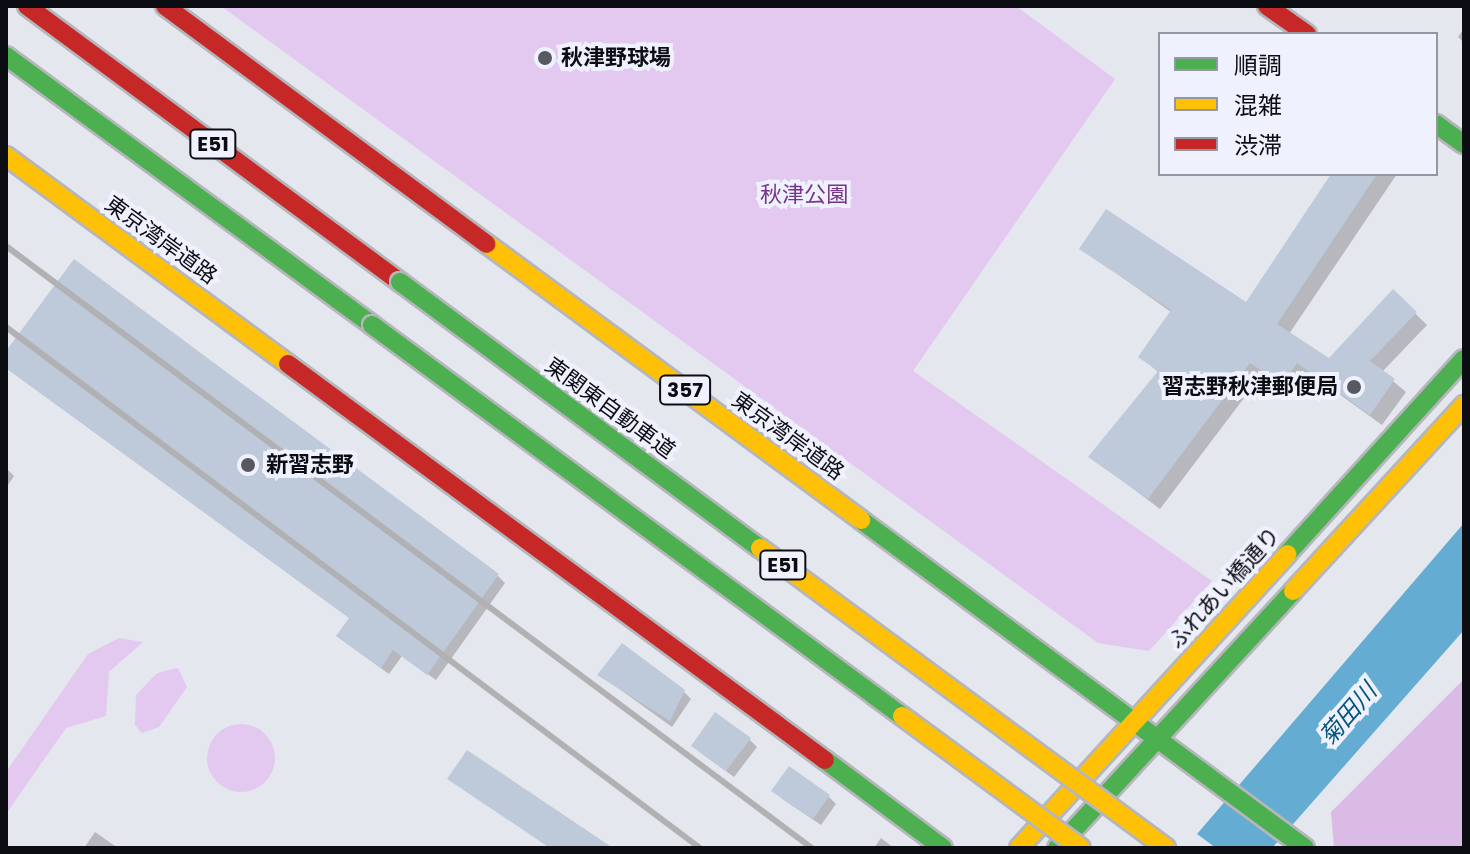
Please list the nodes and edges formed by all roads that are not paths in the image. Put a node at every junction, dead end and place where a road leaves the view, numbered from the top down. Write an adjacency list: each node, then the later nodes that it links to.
1 (27, 6): 18 (main road, 東関東自動車道 / E51, bridge)
2 (165, 6): 11 (main road, 東京湾岸道路 / 357)
3 (1267, 6): 4 (main road)
4 (1304, 32)
5 (6, 56): 17 (main road, E51, bridge)
6 (1438, 125): 7 (main road)
7 (1464, 144)
8 (6, 156): 14 (main road, 東京湾岸道路)
9 (1464, 359): 11 (main road, ふれあい橋通り)
10 (1464, 405): 12 (main road)
11 (1134, 722): 12 (main road, 東京湾岸道路 / 357); 15 (main road, ふれあい橋通り)
12 (1156, 739): 13 (main road, 東京湾岸道路 / 357); 16 (main road)
13 (1301, 845)
14 (943, 848)
15 (1019, 848)
16 (1057, 848)
17 (1081, 848)
18 (1166, 848)

